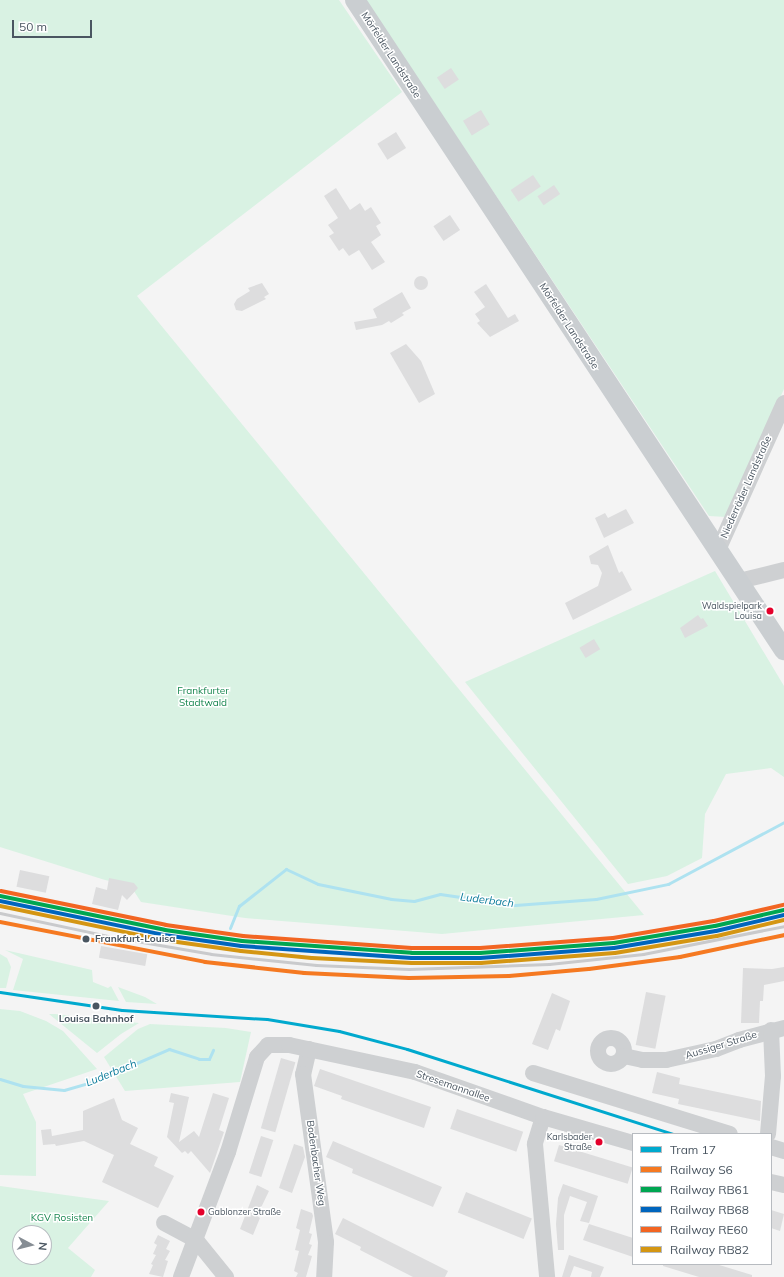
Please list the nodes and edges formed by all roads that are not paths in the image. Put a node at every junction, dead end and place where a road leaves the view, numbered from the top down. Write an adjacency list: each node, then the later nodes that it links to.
1 (355, 0): 3 (main road, Mörfelder Landstraße)
2 (784, 403): 3 (street, Niederräder Landstraße)
3 (718, 550): 5 (main road, Mörfelder Landstraße)
4 (784, 570): 5 (street)
5 (739, 581): 6 (main road, Mörfelder Landstraße)
6 (784, 650)
7 (777, 1029): 9 (street, Aussiger Straße); 13 (street, Aussiger Straße)
8 (309, 1049): 11 (street, Stresemannallee); 20 (street, Stresemannallee); 23 (street, Bodenbacher Weg)
9 (624, 1056)
10 (534, 1073): 12 (street)
11 (543, 1117): 14 (street, Stresemannallee); 24 (street)
12 (727, 1133)
13 (768, 1133)
14 (632, 1143)
15 (772, 1147): 16 (street)
16 (784, 1150)
17 (772, 1182): 18 (street)
18 (784, 1185)
19 (164, 1223): 20 (street)
20 (196, 1240): 21 (street); 22 (street)
21 (181, 1277)
22 (226, 1277)
23 (324, 1277)
24 (547, 1277)

